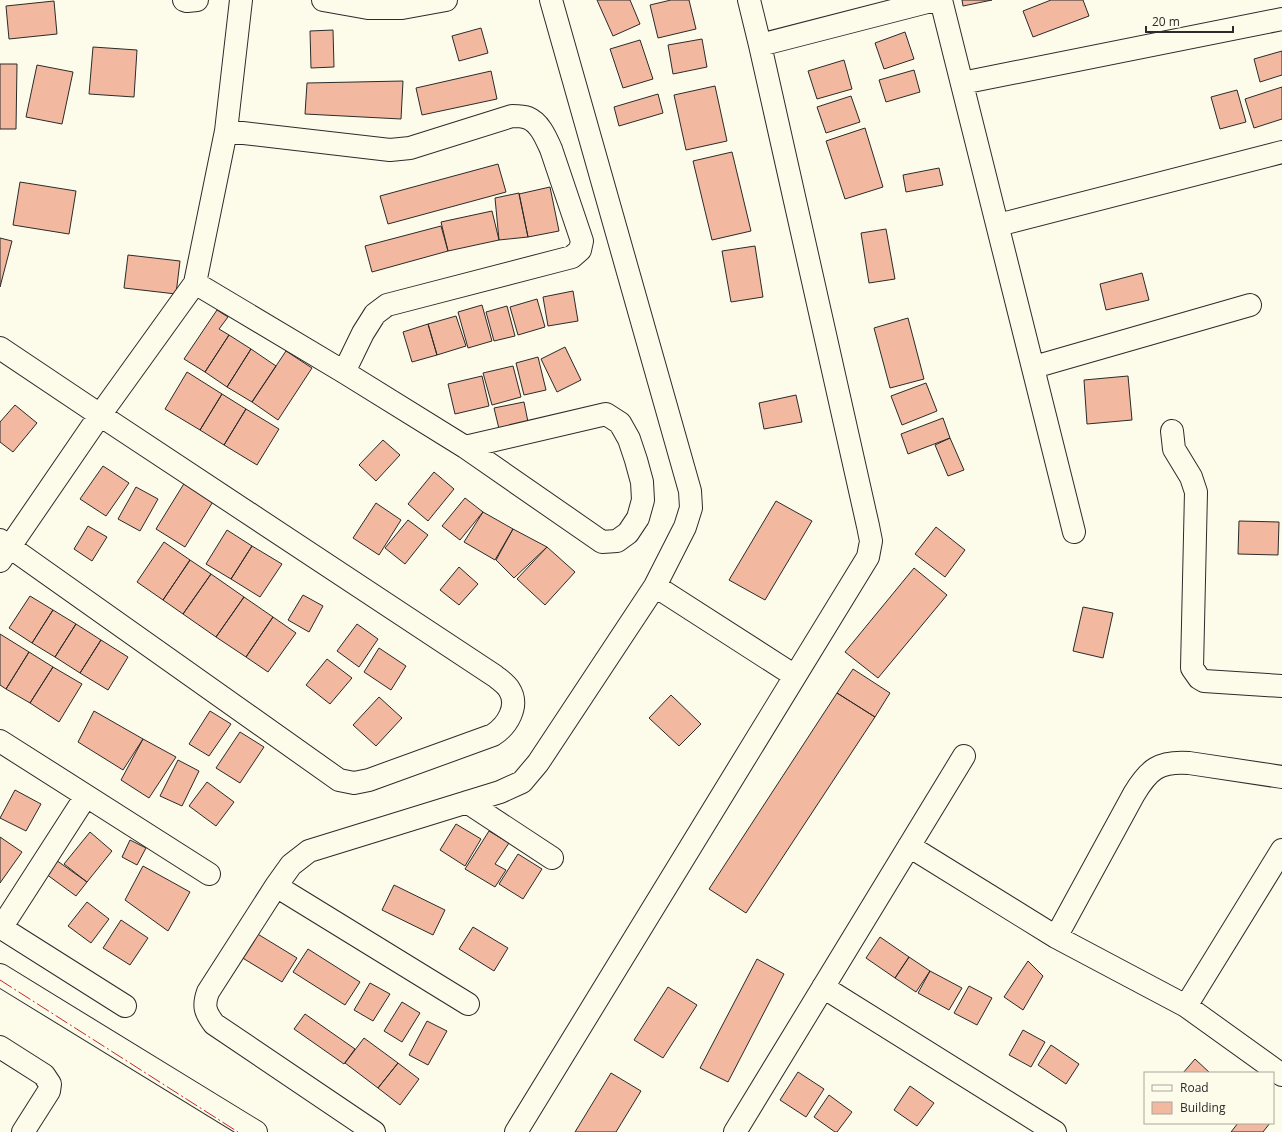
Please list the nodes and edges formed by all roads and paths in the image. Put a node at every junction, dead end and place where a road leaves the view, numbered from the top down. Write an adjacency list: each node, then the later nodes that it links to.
1 (184, 0): 2 (street)
2 (197, 0)
3 (241, 0): 13 (street)
4 (323, 0): 5 (street)
5 (446, 0)
6 (552, 0): 26 (street)
7 (749, 0): 11 (street)
8 (935, 0): 11 (street)
9 (941, 0): 12 (street)
10 (1282, 19): 12 (street)
11 (760, 45): 27 (street)
12 (962, 83): 15 (street)
13 (226, 131): 16 (street); 20 (street)
14 (1282, 152): 15 (street)
15 (998, 225): 19 (street)
16 (195, 284): 20 (street); 21 (street)
17 (1250, 305): 19 (street)
18 (0, 348): 21 (street)
19 (1034, 367): 24 (street)
20 (344, 372): 23 (street)
21 (100, 415): 25 (street); 25 (street)
22 (1172, 431): 28 (street)
23 (465, 447): 23 (street)
24 (1074, 532)
25 (3, 549)
26 (655, 586): 27 (street); 33 (street)
27 (795, 676): 52 (street)
28 (1282, 686)
29 (0, 741): 32 (street)
30 (964, 756): 34 (street)
31 (1282, 777): 40 (street)
32 (86, 796): 37 (street); 39 (street)
33 (467, 802): 35 (street); 38 (street)
34 (909, 846): 40 (street); 42 (street)
35 (552, 858)
36 (1279, 859): 45 (street)
37 (209, 874)
38 (276, 886): 43 (street); 51 (street)
39 (1, 927): 44 (street)
40 (1056, 937): 45 (street)
41 (0, 975): 50 (street)
42 (823, 987): 48 (street); 53 (street)
43 (468, 1004)
44 (125, 1006)
45 (1186, 1006): 47 (street)
46 (0, 1047): 49 (street)
47 (1282, 1075)
48 (739, 1131)
49 (23, 1132)
50 (256, 1132)
51 (374, 1132)
52 (516, 1132)
53 (1055, 1132)

